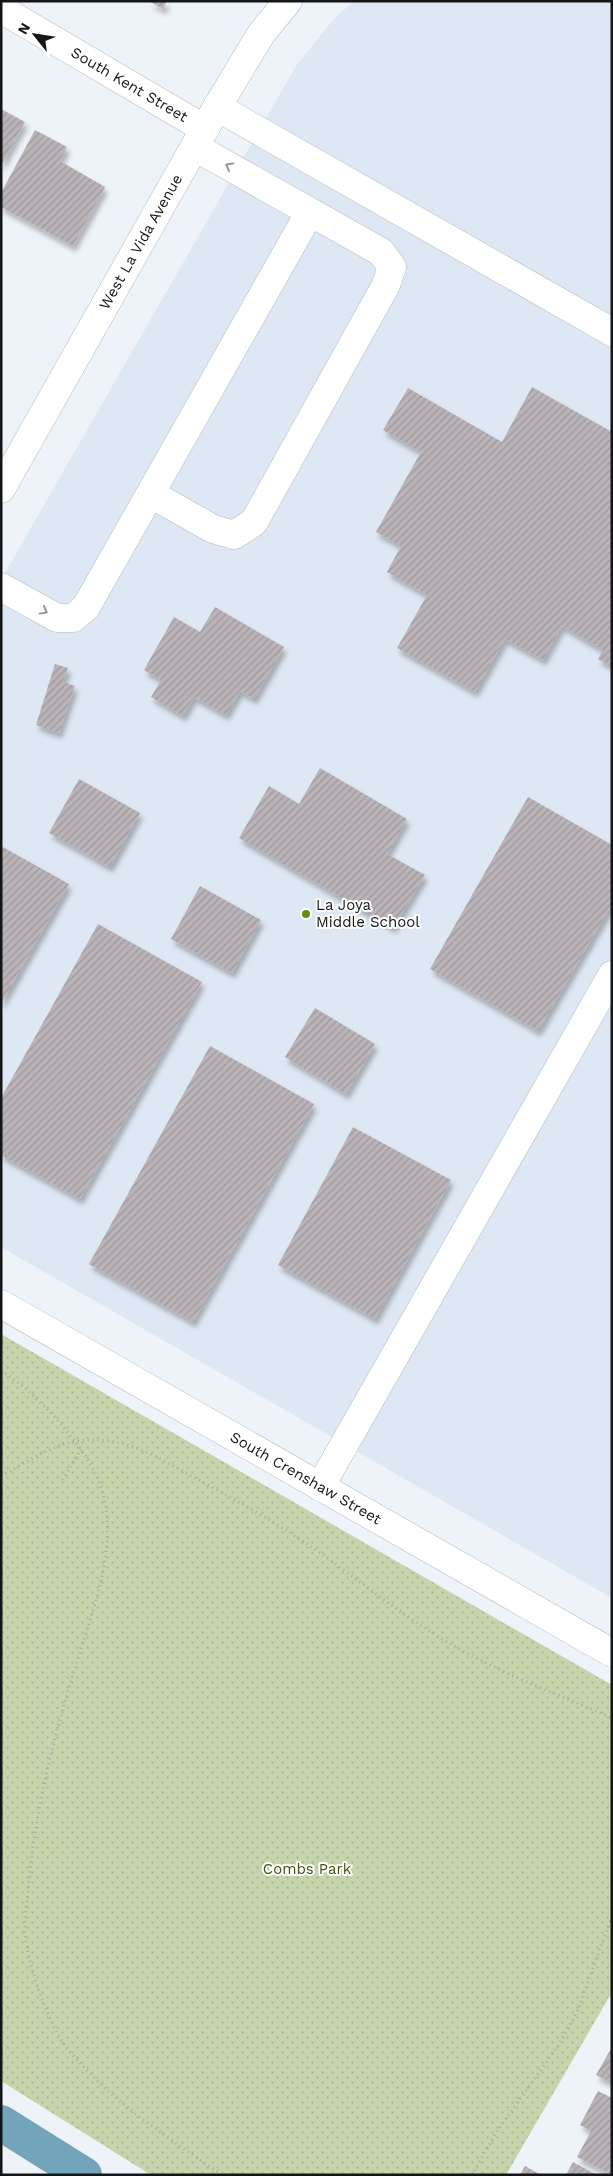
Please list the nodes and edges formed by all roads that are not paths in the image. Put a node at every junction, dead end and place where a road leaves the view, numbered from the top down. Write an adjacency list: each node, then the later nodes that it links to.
1 (288, 1): 3 (street, West La Vida Avenue)
2 (1, 9): 3 (street, South Kent Street)
3 (206, 128): 4 (street, one-way to 3); 5 (street); 6 (street, West La Vida Avenue)
4 (310, 212): 7 (street); 7 (street)
5 (612, 332)
6 (1, 489)
7 (150, 494): 8 (street, one-way to 7)
8 (1, 587)
9 (612, 975): 11 (street)
10 (1, 1304): 11 (street, South Crenshaw Street)
11 (320, 1487): 12 (street, South Crenshaw Street)
12 (612, 1653)

